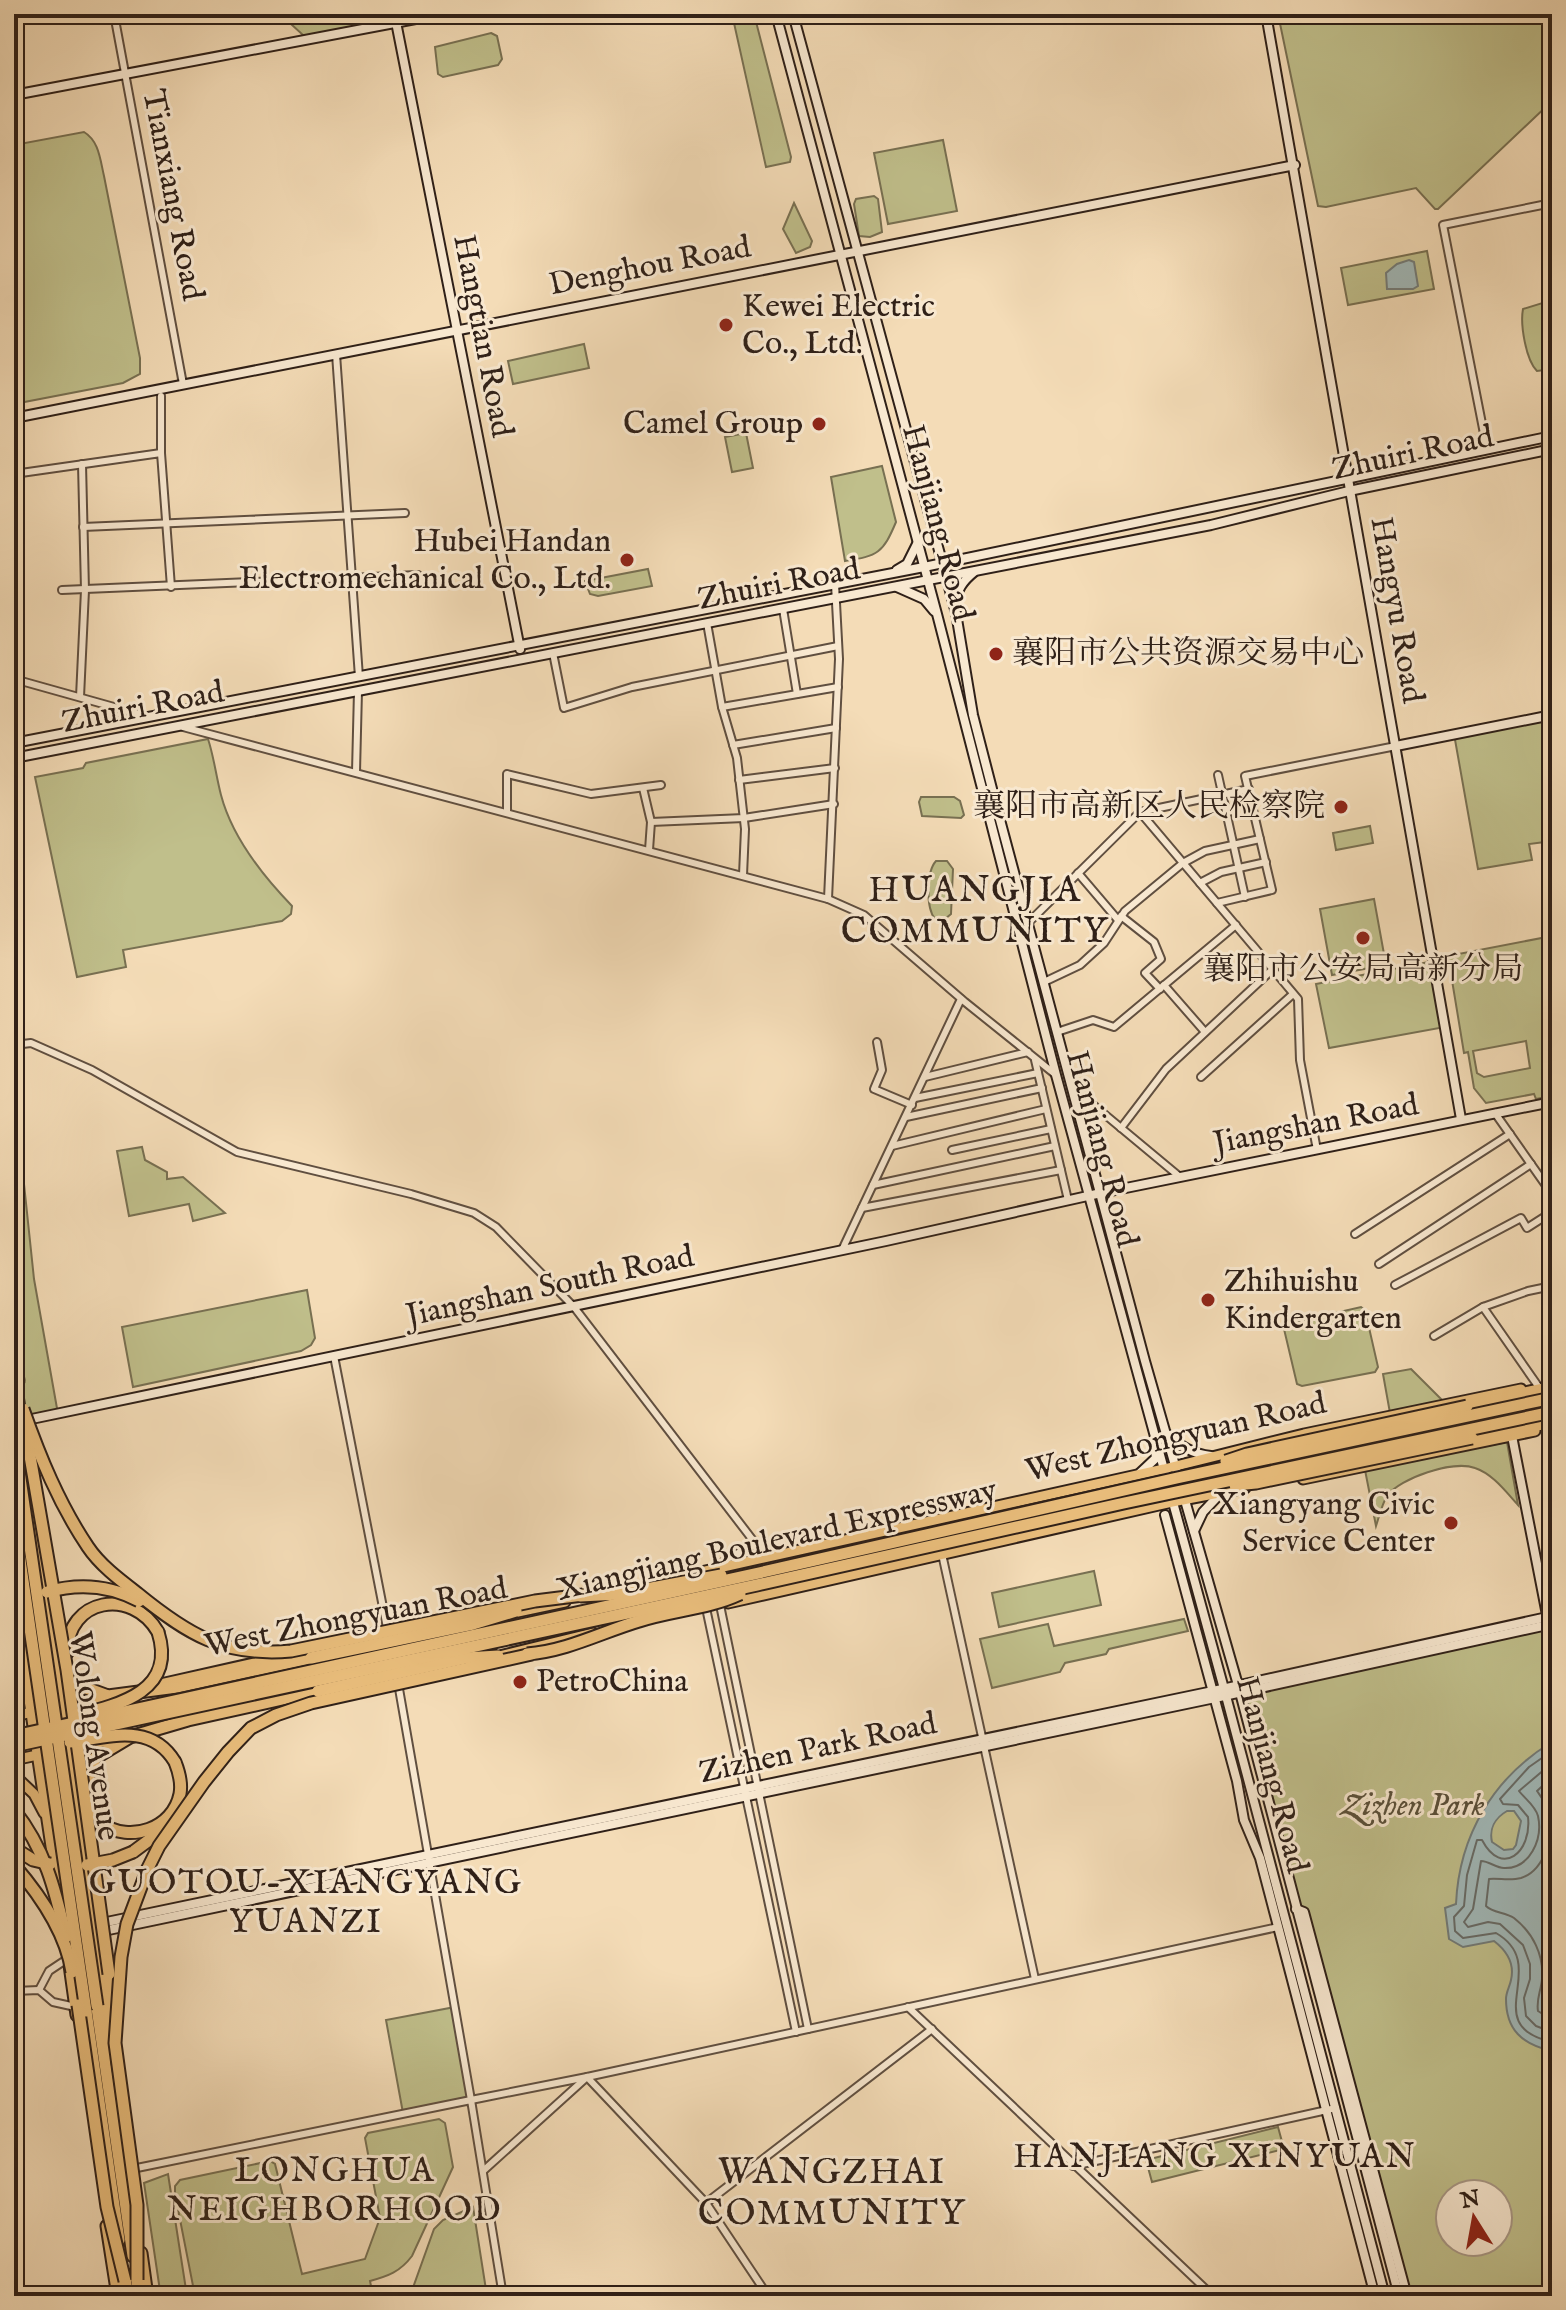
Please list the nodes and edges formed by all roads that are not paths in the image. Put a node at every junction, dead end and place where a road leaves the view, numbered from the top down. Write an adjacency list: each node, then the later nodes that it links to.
1 (114, 14): 7 (street, Tianxiang Road)
2 (442, 14): 6 (main road)
3 (776, 14): 12 (main road, Hanjiang Road)
4 (793, 14): 11 (main road, Hanjiang Road)
5 (1266, 14): 9 (main road, Hangyu Road)
6 (396, 22): 7 (main road); 13 (main road, Hangtian Road)
7 (125, 74): 8 (main road); 15 (street, Tianxiang Road)
8 (14, 95)
9 (1295, 165): 11 (main road, Denghou Road); 24 (main road, Hangyu Road)
10 (1552, 203): 19 (street)
11 (858, 250): 12 (main road, Denghou Road); 30 (main road, Hanjiang Road)
12 (840, 253): 13 (main road, Denghou Road); 31 (main road, Hanjiang Road)
13 (456, 330): 14 (main road, Denghou Road); 51 (main road, Hangtian Road)
14 (336, 354): 15 (main road, Denghou Road); 27 (street)
15 (183, 384): 17 (main road, Denghou Road)
16 (161, 396): 21 (street)
17 (14, 418)
18 (1552, 436): 19 (main road, Zhuiri Road)
19 (1487, 449): 24 (main road, Zhuiri Road)
20 (1552, 449): 25 (main road, Zhuiri Road)
21 (161, 453): 22 (street); 28 (street)
22 (82, 464): 23 (street); 29 (street)
23 (14, 474)
24 (1347, 477): 25 (main road, Hangyu Road); 32 (main road, Zhuiri Road)
25 (1349, 491): 35 (main road, Zhuiri Road); 70 (main road, Hangyu Road)
26 (405, 513): 27 (street)
27 (348, 517): 28 (street); 39 (street)
28 (168, 525): 29 (street); 42 (street)
29 (83, 527): 45 (street)
30 (936, 539): 32 (main road); 33 (main road, Hanjiang Road)
31 (917, 543): 34 (main road, Hanjiang Road); 36 (main road)
32 (970, 558): 33 (main road, Zhuiri Road)
33 (942, 563): 34 (main road, Zhuiri Road); 38 (main road, Hanjiang Road)
34 (924, 567): 36 (main road, Zhuiri Road); 40 (main road, Hanjiang Road)
35 (975, 572): 38 (main road, Zhuiri Road); 48 (main road)
36 (893, 573): 41 (main road, Zhuiri Road)
37 (418, 575): 39 (street)
38 (946, 577): 40 (main road, Zhuiri Road); 48 (main road, Hanjiang Road)
39 (352, 578): 42 (street); 57 (street)
40 (927, 581): 43 (main road, Zhuiri Road); 49 (main road, Hanjiang Road)
41 (835, 584): 46 (street); 51 (main road, Zhuiri Road)
42 (171, 587): 45 (street)
43 (896, 587): 46 (main road, Zhuiri Road); 49 (main road)
44 (62, 590): 45 (street)
45 (85, 590): 62 (street)
46 (836, 598): 47 (main road, Zhuiri Road); 52 (street)
47 (783, 609): 50 (main road, Zhuiri Road); 54 (street)
48 (956, 613): 98 (main road, Hanjiang Road)
49 (937, 614): 111 (main road, Hanjiang Road)
50 (707, 623): 53 (main road, Zhuiri Road); 56 (street)
51 (520, 646): 55 (main road, Hangtian Road); 57 (main road, Zhuiri Road)
52 (838, 646): 54 (street); 59 (street)
53 (553, 653): 55 (main road, Zhuiri Road); 56 (street)
54 (790, 655): 56 (street); 61 (street)
55 (522, 659): 60 (main road, Zhuiri Road)
56 (715, 669): 63 (street)
57 (359, 677): 65 (main road, Zhuiri Road)
58 (14, 679): 62 (street)
59 (838, 687): 61 (street); 67 (street)
60 (358, 691): 66 (main road, Zhuiri Road); 73 (street)
61 (797, 694): 63 (street)
62 (80, 697): 65 (street)
63 (722, 707): 69 (street)
64 (1552, 715): 70 (main road)
65 (150, 717): 68 (main road, Zhuiri Road)
66 (180, 726): 71 (main road, Zhuiri Road); 73 (street)
67 (836, 728): 69 (street); 72 (street)
68 (14, 743)
69 (733, 745): 75 (street)
70 (1396, 746): 78 (street); 121 (main road, Hangyu Road)
71 (14, 758)
72 (835, 768): 75 (street); 80 (street)
73 (356, 772): 81 (street)
74 (1218, 775): 79 (street)
75 (739, 780): 83 (street)
76 (661, 785): 77 (street)
77 (643, 788): 81 (street); 84 (street)
78 (1249, 789): 79 (street); 85 (street)
79 (1222, 794): 82 (street); 86 (street)
80 (834, 804): 83 (street); 95 (street)
81 (507, 812): 87 (street)
82 (1140, 812): 89 (street); 91 (street)
83 (744, 818): 84 (street); 92 (street)
84 (651, 822): 87 (street)
85 (1260, 839): 86 (street); 88 (street)
86 (1233, 845): 89 (street); 90 (street)
87 (649, 850): 92 (street)
88 (1266, 862): 90 (street); 94 (street)
89 (1183, 863): 93 (street); 97 (street)
90 (1239, 868): 93 (street); 94 (street)
91 (1078, 873): 97 (street); 98 (street)
92 (743, 875): 95 (street)
93 (1200, 883): 96 (street)
94 (1245, 897): 96 (street)
95 (828, 899): 104 (street)
96 (1217, 903): 99 (street)
97 (1119, 918): 101 (street); 102 (street)
98 (1028, 923): 101 (main road, Hanjiang Road)
99 (1236, 925): 100 (street); 102 (street)
100 (1273, 969): 103 (street); 106 (street)
101 (1044, 982): 105 (main road, Hanjiang Road)
102 (1162, 987): 105 (street); 106 (street)
103 (1293, 994): 113 (street); 128 (street)
104 (961, 999): 109 (street); 112 (street)
105 (1057, 1032): 115 (main road, Hanjiang Road)
106 (1205, 1032): 122 (street)
107 (877, 1042): 116 (street)
108 (14, 1045): 144 (street)
109 (1031, 1055): 110 (street); 111 (street); 112 (street)
110 (1038, 1073): 114 (street); 116 (street)
111 (1056, 1075): 135 (main road, Hanjiang Road)
112 (925, 1077): 116 (street)
113 (1201, 1077)
114 (1042, 1088): 118 (street); 120 (street)
115 (1073, 1088): 122 (street); 133 (main road, Hanjiang Road)
116 (913, 1101): 120 (street)
117 (1552, 1102): 119 (main road, Jiangshan Road)
118 (1046, 1109): 123 (street); 125 (street)
119 (1495, 1113): 121 (main road, Jiangshan Road); 124 (street)
120 (906, 1117): 125 (street)
121 (1461, 1119): 128 (main road, Jiangshan Road)
122 (1121, 1128): 131 (street)
123 (1051, 1129): 126 (street); 127 (street)
124 (1510, 1134): 129 (street); 139 (street)
125 (892, 1146): 132 (street)
126 (1055, 1146): 130 (street); 132 (street)
127 (952, 1150)
128 (1317, 1150): 131 (main road, Jiangshan Road)
129 (1531, 1164): 134 (street); 141 (street)
130 (1061, 1170): 136 (street); 137 (street)
131 (1180, 1177): 133 (main road, Jiangshan Road)
132 (873, 1185): 137 (street)
133 (1101, 1193): 135 (main road, Jiangshan Road); 156 (main road, Hanjiang Road)
134 (1552, 1194)
135 (1089, 1195): 136 (main road, Jiangshan South Road); 159 (main road, Hanjiang Road)
136 (1068, 1200): 140 (main road, Jiangshan South Road)
137 (862, 1208): 140 (street)
138 (1552, 1212): 142 (street)
139 (1355, 1234)
140 (842, 1250): 144 (main road, Jiangshan South Road)
141 (1379, 1264)
142 (1395, 1285)
143 (1552, 1286): 145 (street)
144 (574, 1307): 148 (main road, Jiangshan South Road); 174 (street)
145 (1483, 1307): 146 (street); 151 (street)
146 (1434, 1336)
147 (14, 1350): 154 (highway)
148 (334, 1356): 154 (main road, Jiangshan South Road); 183 (street)
149 (14, 1374): 154 (highway, Wolong Avenue)
150 (1552, 1385): 151 (main road, West Zhongyuan Road); 165 (highway, bridge)
151 (1538, 1386): 160 (main road, West Zhongyuan Road)
152 (1552, 1398): 165 (highway, Xiangjiang Boulevard Expressway, bridge)
153 (1552, 1412): 165 (highway, Xiangjiang Boulevard Expressway, bridge)
154 (22, 1415): 181 (highway, bridge); 184 (highway, Wolong Avenue); 186 (highway, bridge)
155 (1552, 1424): 157 (main road, West Zhongyuan Road); 165 (highway, bridge)
156 (1166, 1433): 160 (main road); 161 (main road, Hanjiang Road)
157 (1512, 1436): 164 (main road, West Zhongyuan Road); 182 (main road)
158 (14, 1437): 232 (highway, bridge)
159 (1155, 1437): 162 (main road, Hanjiang Road); 163 (main road)
160 (1215, 1456): 161 (main road, West Zhongyuan Road)
161 (1176, 1466): 162 (main road, West Zhongyuan Road); 166 (main road, Hanjiang Road)
162 (1164, 1469): 163 (main road, West Zhongyuan Road); 167 (main road, Hanjiang Road)
163 (1138, 1475): 174 (main road, West Zhongyuan Road)
164 (1223, 1492): 166 (main road, West Zhongyuan Road); 171 (main road)
165 (1123, 1497): 175 (highway, Xiangjiang Boulevard Expressway, bridge)
166 (1185, 1499): 167 (main road, West Zhongyuan Road); 171 (main road, Hanjiang Road)
167 (1172, 1502): 168 (main road, West Zhongyuan Road); 172 (main road, Hanjiang Road)
168 (1144, 1508): 169 (main road); 173 (main road, West Zhongyuan Road)
169 (1165, 1515): 172 (main road); 190 (main road)
170 (14, 1519): 232 (highway, bridge)
171 (1194, 1532): 188 (main road, Hanjiang Road)
172 (1181, 1534): 189 (main road, Hanjiang Road)
173 (942, 1554): 178 (main road, West Zhongyuan Road); 197 (street)
174 (706, 1571): 183 (main road, West Zhongyuan Road)
175 (753, 1580): 177 (highway, bridge); 185 (highway, bridge); 195 (highway, Xiangjiang Boulevard Expressway, bridge); 198 (highway, Xiangjiang Boulevard Expressway, bridge)
176 (14, 1593): 193 (highway, Wolong Avenue)
177 (583, 1595): 181 (highway, bridge); 191 (highway, bridge)
178 (720, 1605): 179 (main road, West Zhongyuan Road); 205 (street)
179 (706, 1608): 187 (main road, West Zhongyuan Road); 206 (street)
180 (14, 1611): 181 (highway, bridge)
181 (167, 1618)
182 (1550, 1620): 188 (main road, Zizhen Park Road)
183 (388, 1633): 191 (main road, West Zhongyuan Road)
184 (53, 1636): 191 (highway); 192 (highway, Wolong Avenue)
185 (532, 1654): 196 (highway, bridge); 204 (highway, bridge)
186 (67, 1670): 195 (highway, bridge); 203 (highway, bridge)
187 (398, 1680): 196 (main road, West Zhongyuan Road); 210 (street)
188 (1239, 1688): 189 (main road, Zizhen Park Road); 212 (main road, Hanjiang Road)
189 (1224, 1692): 190 (main road, Zizhen Park Road); 227 (main road, Hanjiang Road)
190 (1214, 1694): 197 (main road, Zizhen Park Road); 214 (main road)
191 (108, 1696): 192 (main road, West Zhongyuan Road)
192 (63, 1706): 193 (main road, West Zhongyuan Road); 199 (highway, Wolong Avenue)
193 (30, 1713): 194 (main road, West Zhongyuan Road); 200 (highway, Wolong Avenue)
194 (14, 1716)
195 (14, 1734)
196 (130, 1737): 199 (main road, West Zhongyuan Road); 213 (highway)
197 (984, 1743): 205 (main road, Zizhen Park Road); 216 (street)
198 (14, 1748): 203 (highway, bridge)
199 (71, 1749): 200 (main road, West Zhongyuan Road); 213 (highway, Wolong Avenue)
200 (37, 1755): 201 (main road, West Zhongyuan Road); 208 (highway, Wolong Avenue)
201 (14, 1760)
202 (14, 1775): 208 (main road)
203 (80, 1780): 224 (highway, bridge)
204 (204, 1782): 209 (highway, bridge); 224 (highway, bridge)
205 (760, 1790): 206 (main road, Zizhen Park Road); 221 (street)
206 (747, 1792): 210 (main road, Zizhen Park Road); 223 (street)
207 (14, 1810): 215 (highway, bridge)
208 (48, 1824): 234 (highway, Wolong Avenue)
209 (14, 1848)
210 (430, 1859): 213 (main road, Zizhen Park Road); 226 (street)
211 (14, 1865): 215 (highway, bridge)
212 (1296, 1909): 243 (main road, Hanjiang Road); 244 (main road)
213 (93, 1923): 229 (highway, Wolong Avenue)
214 (1278, 1927): 216 (street); 227 (main road)
215 (67, 1959): 217 (street); 232 (highway, bridge)
216 (1035, 1979): 220 (street)
217 (39, 1990): 218 (street); 219 (street)
218 (14, 1991)
219 (71, 2006)
220 (908, 2007): 221 (street); 222 (street)
221 (808, 2029): 223 (street)
222 (932, 2029): 228 (street); 231 (street)
223 (796, 2032): 225 (street)
224 (115, 2043): 232 (highway, bridge)
225 (587, 2077): 226 (street); 230 (street); 231 (street)
226 (471, 2100): 229 (street); 230 (street)
227 (1331, 2109): 228 (street); 241 (main road); 242 (main road, Hanjiang Road)
228 (1073, 2166): 240 (street)
229 (128, 2170): 237 (highway, Wolong Avenue)
230 (483, 2171): 238 (street)
231 (706, 2203): 239 (street)
232 (131, 2280): 235 (highway); 236 (highway)
233 (1552, 2287): 245 (street)
234 (118, 2296)
235 (128, 2296)
236 (139, 2296)
237 (147, 2296)
238 (503, 2296)
239 (768, 2296)
240 (1213, 2296)
241 (1375, 2296)
242 (1385, 2296)
243 (1399, 2296)
244 (1407, 2296)
245 (1541, 2296)

